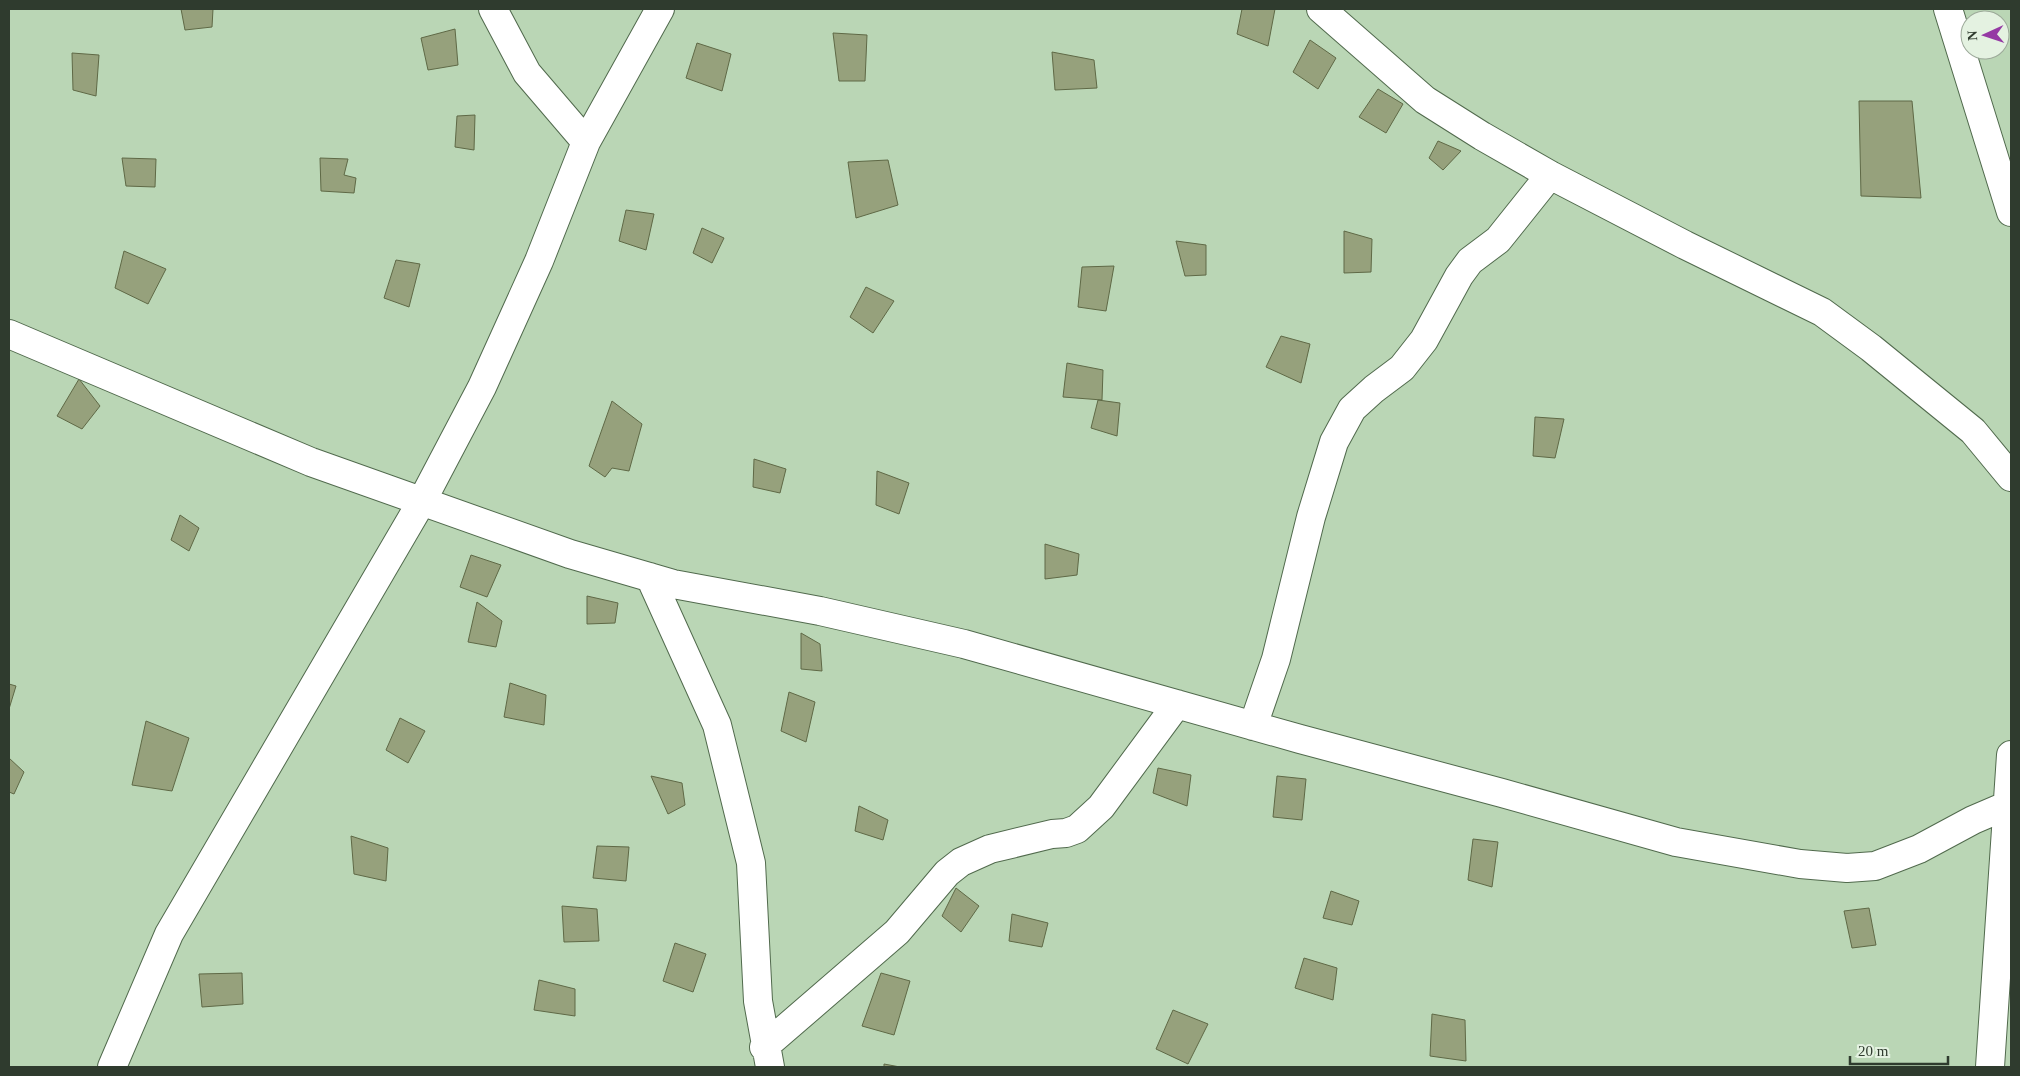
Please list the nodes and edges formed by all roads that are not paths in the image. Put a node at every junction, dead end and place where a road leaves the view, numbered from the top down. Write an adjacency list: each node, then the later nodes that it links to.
1 (493, 9): 5 (street)
2 (660, 9): 5 (street)
3 (1321, 9): 6 (street)
4 (1948, 9): 7 (street)
5 (586, 142): 10 (street)
6 (1550, 175): 9 (street); 13 (street)
7 (2011, 212)
8 (9, 334): 10 (street)
9 (2011, 477)
10 (422, 501): 11 (street); 17 (street)
11 (650, 577): 12 (street); 16 (street)
12 (1176, 704): 13 (street); 16 (street)
13 (1253, 726): 15 (street)
14 (2011, 755): 15 (street)
15 (2008, 805): 18 (street)
16 (767, 1057)
17 (112, 1067)
18 (1990, 1067)

